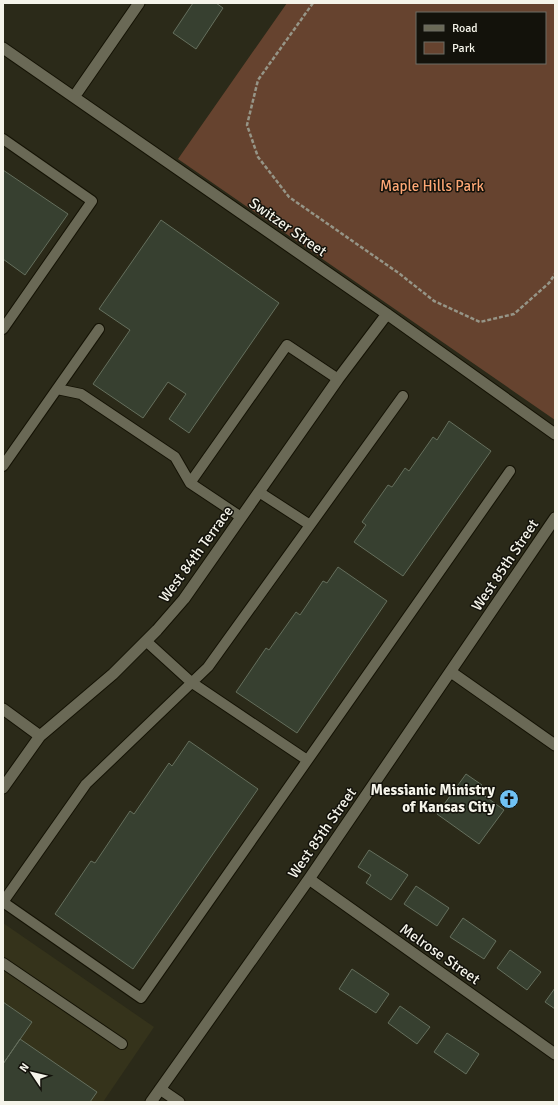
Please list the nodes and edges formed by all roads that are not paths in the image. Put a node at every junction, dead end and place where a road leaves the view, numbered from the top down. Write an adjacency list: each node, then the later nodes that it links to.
1 (139, 3): 3 (street)
2 (3, 48): 3 (street, Switzer Street)
3 (74, 97): 5 (street, Switzer Street)
4 (3, 139): 6 (lane)
5 (387, 314): 8 (street, West 84th Terrace); 11 (street, Switzer Street)
6 (3, 329)
7 (99, 329): 9 (lane)
8 (338, 379): 14 (lane); 15 (street, West 84th Terrace)
9 (57, 389): 12 (lane); 14 (lane)
10 (402, 396): 18 (lane)
11 (555, 434)
12 (3, 466)
13 (510, 471): 25 (lane)
14 (190, 483): 16 (lane)
15 (259, 492): 16 (street, West 84th Terrace); 18 (lane)
16 (241, 517): 19 (street, West 84th Terrace)
17 (555, 518): 20 (street, West 85th Street)
18 (310, 525): 21 (lane)
19 (146, 641): 21 (lane); 23 (street, West 84th Terrace)
20 (451, 672): 24 (street); 27 (street, West 85th Street)
21 (191, 682): 25 (lane); 28 (lane)
22 (3, 709): 23 (street)
23 (40, 736): 26 (street, West 84th Terrace)
24 (555, 745)
25 (307, 760): 28 (lane)
26 (3, 788)
27 (309, 879): 31 (street, Melrose Street); 32 (street, West 85th Street)
28 (3, 902)
29 (3, 962): 30 (lane)
30 (122, 1044)
31 (555, 1054)
32 (160, 1089): 33 (street, West 85th Street); 34 (street)
33 (151, 1102)
34 (178, 1102)

